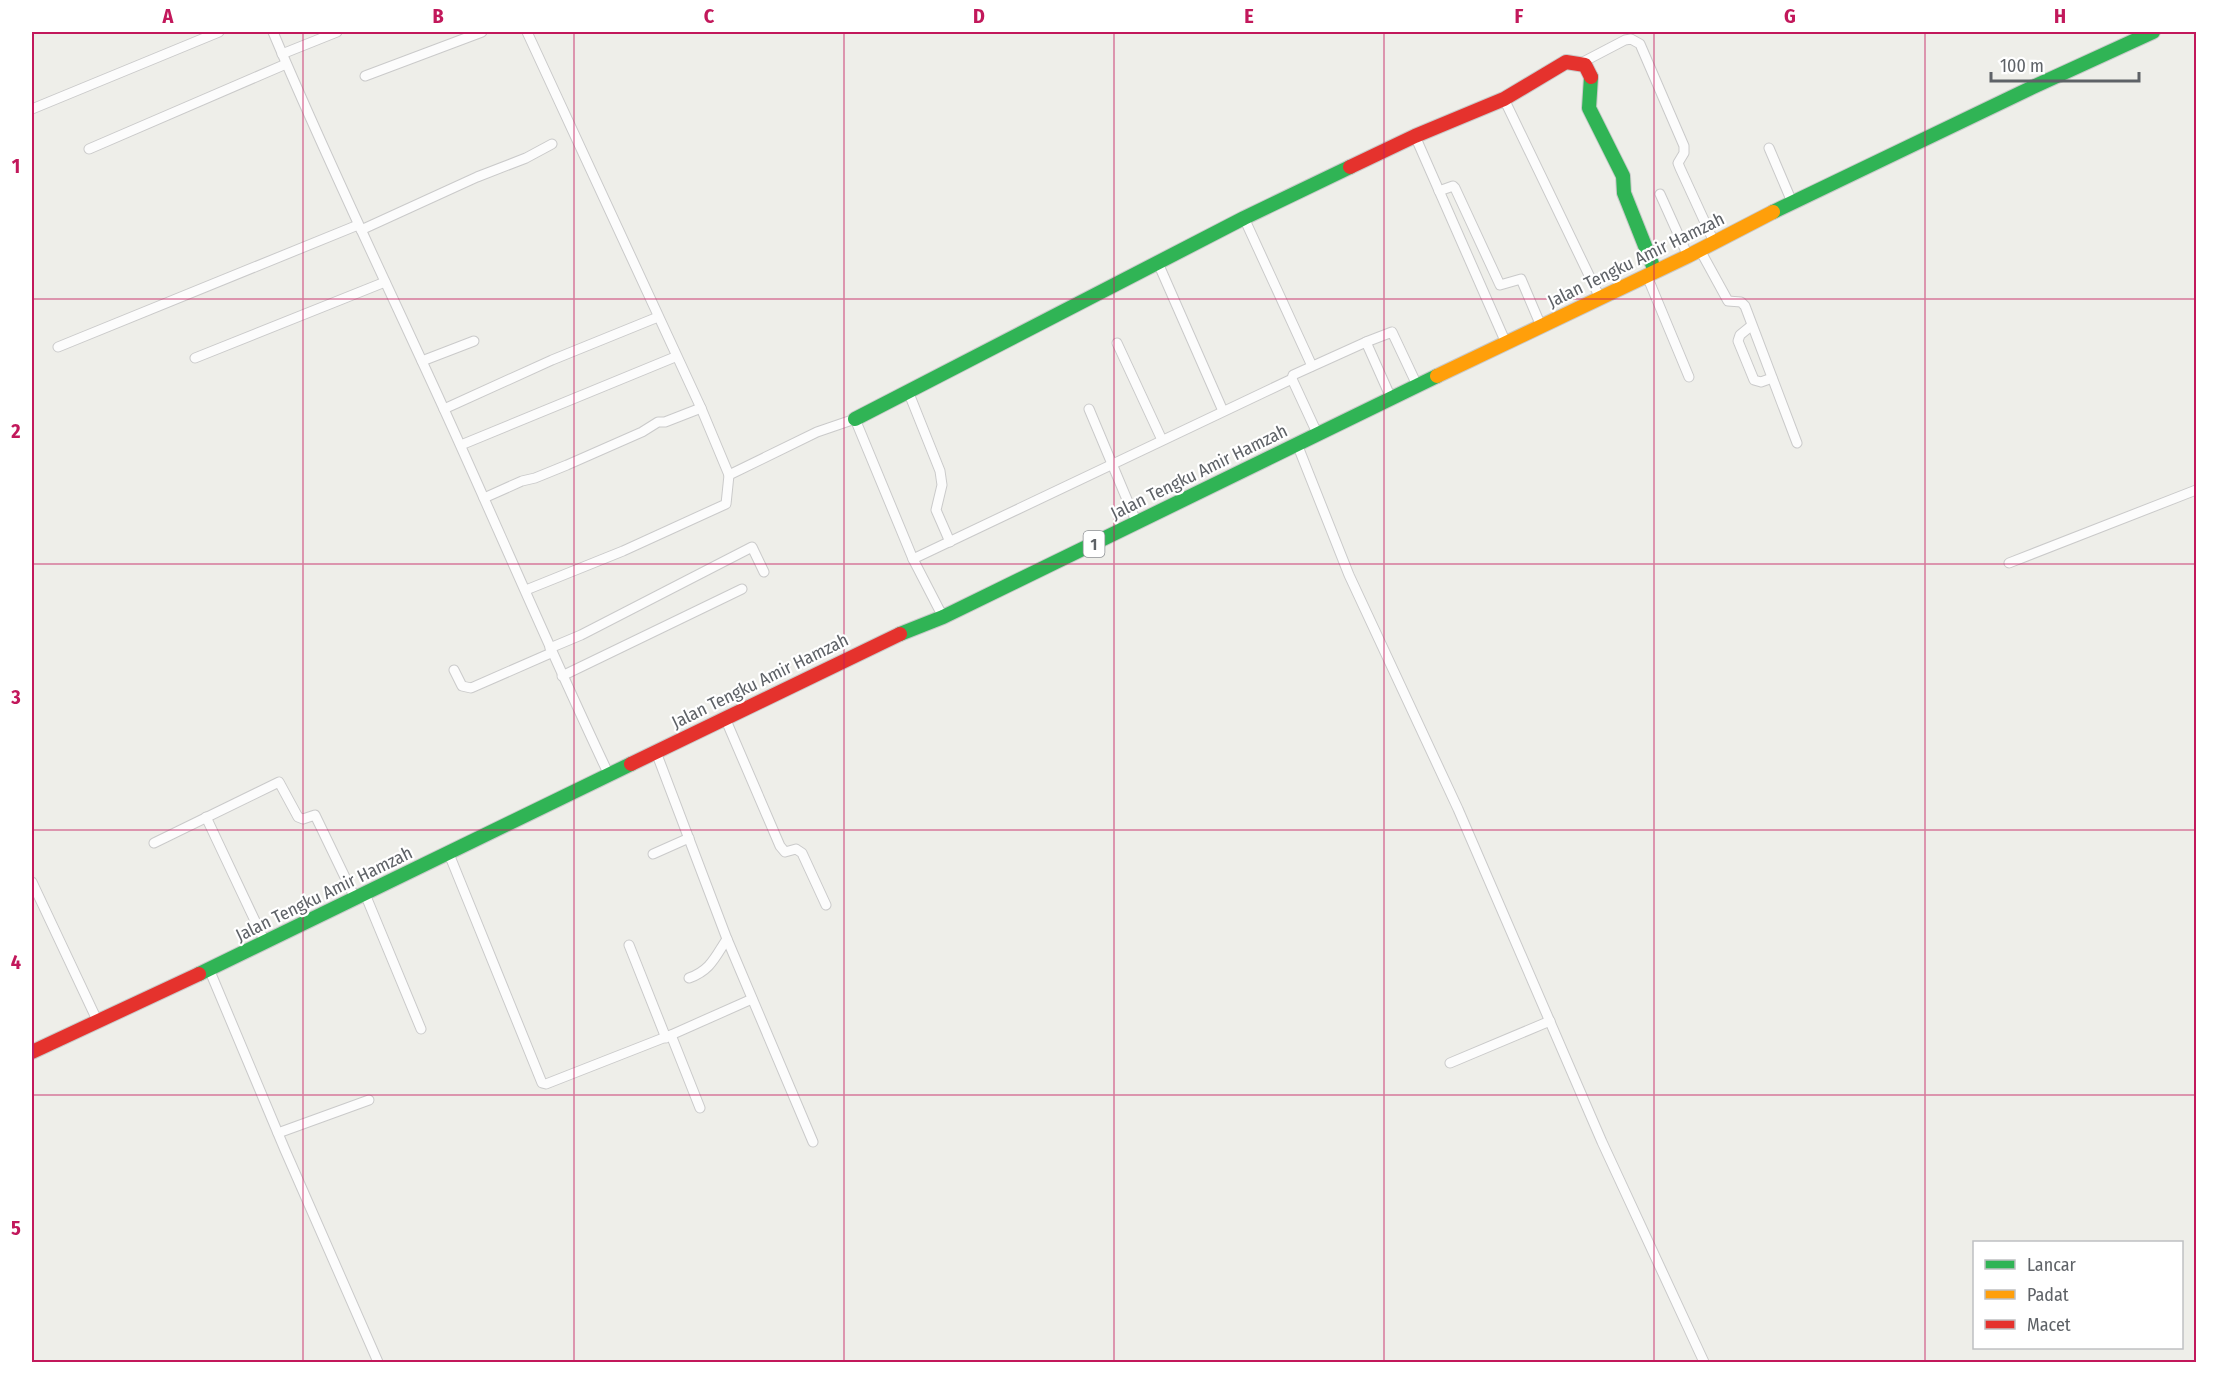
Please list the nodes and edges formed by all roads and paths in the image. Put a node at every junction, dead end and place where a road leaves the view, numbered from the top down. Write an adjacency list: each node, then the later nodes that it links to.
1 (219, 32): 12 (street)
2 (273, 32): 7 (street)
3 (338, 32): 7 (street)
4 (482, 32): 10 (street)
5 (527, 32): 29 (street)
6 (2153, 32): 19 (main road, Jalan Tengku Amir Hamzah / 1)
7 (282, 54): 9 (street)
8 (1581, 63): 11 (main road); 22 (street); 26 (main road)
9 (286, 64): 16 (street); 21 (street)
10 (365, 76)
11 (1504, 99): 13 (main road); 28 (street)
12 (32, 109)
13 (1415, 136): 17 (street); 20 (main road)
14 (552, 144): 21 (street)
15 (1769, 148): 19 (street)
16 (89, 149)
17 (1439, 191): 30 (street); 35 (street)
18 (1660, 194): 24 (street)
19 (1792, 202): 22 (main road, Jalan Tengku Amir Hamzah / 1)
20 (1244, 218): 25 (main road); 40 (street)
21 (360, 228): 27 (street); 36 (street)
22 (1714, 242): 23 (main road, Jalan Tengku Amir Hamzah / 1)
23 (1700, 250): 24 (main road, Jalan Tengku Amir Hamzah / 1); 31 (street)
24 (1688, 256): 26 (main road, Jalan Tengku Amir Hamzah / 1)
25 (1158, 263): 45 (main road); 50 (street)
26 (1651, 273): 28 (main road, Jalan Tengku Amir Hamzah / 1); 41 (street)
27 (384, 282): 38 (street); 39 (street)
28 (1600, 298): 30 (main road, Jalan Tengku Amir Hamzah / 1)
29 (658, 317): 37 (street); 48 (street)
30 (1541, 326): 35 (main road, Jalan Tengku Amir Hamzah / 1)
31 (1751, 327): 42 (street); 42 (street)
32 (474, 341): 39 (street)
33 (1366, 342): 40 (street); 44 (street); 46 (street)
34 (1117, 343): 53 (street)
35 (1506, 343): 44 (main road, Jalan Tengku Amir Hamzah / 1)
36 (58, 347)
37 (675, 357): 47 (street); 56 (street)
38 (195, 358)
39 (422, 361): 48 (street)
40 (1312, 366): 43 (street)
41 (1689, 377)
42 (1772, 378): 54 (street)
43 (1292, 379): 50 (street); 52 (street)
44 (1417, 385): 46 (main road, Jalan Tengku Amir Hamzah / 1)
45 (909, 391): 51 (main road); 62 (street)
46 (1391, 398): 52 (main road, Jalan Tengku Amir Hamzah / 1)
47 (701, 408): 58 (street); 60 (street)
48 (444, 409): 56 (street)
49 (1089, 410): 57 (street)
50 (1222, 411): 53 (street)
51 (855, 419): 58 (street); 63 (street)
52 (1317, 433): 55 (main road, Jalan Tengku Amir Hamzah / 1)
53 (1162, 440): 57 (street)
54 (1797, 443)
55 (1297, 444): 61 (main road, Jalan Tengku Amir Hamzah / 1); 90 (street)
56 (460, 445): 60 (street)
57 (1111, 464): 61 (street); 62 (street)
58 (729, 475): 67 (street)
59 (2196, 490): 64 (street)
60 (484, 498): 67 (street)
61 (1136, 521): 68 (main road, Jalan Tengku Amir Hamzah / 1)
62 (950, 542): 63 (street)
63 (913, 559): 68 (street)
64 (2009, 563)
65 (764, 572): 69 (street)
66 (742, 589): 71 (street)
67 (526, 590): 69 (street)
68 (943, 617): 72 (main road, Jalan Tengku Amir Hamzah / 1)
69 (551, 651): 70 (street); 71 (street)
70 (454, 670)
71 (562, 676): 74 (street)
72 (725, 718): 73 (main road, Jalan Tengku Amir Hamzah / 1); 82 (street)
73 (656, 752): 74 (main road, Jalan Tengku Amir Hamzah / 1); 76 (street)
74 (609, 775): 78 (main road, Jalan Tengku Amir Hamzah / 1)
75 (206, 817): 77 (street); 81 (street); 84 (street)
76 (689, 838): 79 (street); 83 (street)
77 (154, 843)
78 (449, 854): 81 (main road, Jalan Tengku Amir Hamzah / 1); 92 (street)
79 (653, 854)
80 (32, 882): 89 (street)
81 (360, 896): 84 (main road, Jalan Tengku Amir Hamzah / 1); 91 (street)
82 (825, 904)
83 (727, 939): 87 (street); 88 (street)
84 (265, 942): 86 (main road, Jalan Tengku Amir Hamzah / 1)
85 (629, 945): 92 (street)
86 (209, 969): 89 (main road, Jalan Tengku Amir Hamzah / 1); 97 (street)
87 (689, 978)
88 (752, 999): 92 (street); 98 (street)
89 (97, 1020): 93 (main road, Jalan Tengku Amir Hamzah / 1)
90 (1550, 1021): 94 (street); 100 (street)
91 (421, 1029)
92 (668, 1036): 96 (street)
93 (32, 1052)
94 (1450, 1063)
95 (369, 1100): 97 (street)
96 (700, 1108)
97 (278, 1133): 99 (street)
98 (813, 1142)
99 (378, 1362)
100 (1704, 1362)

